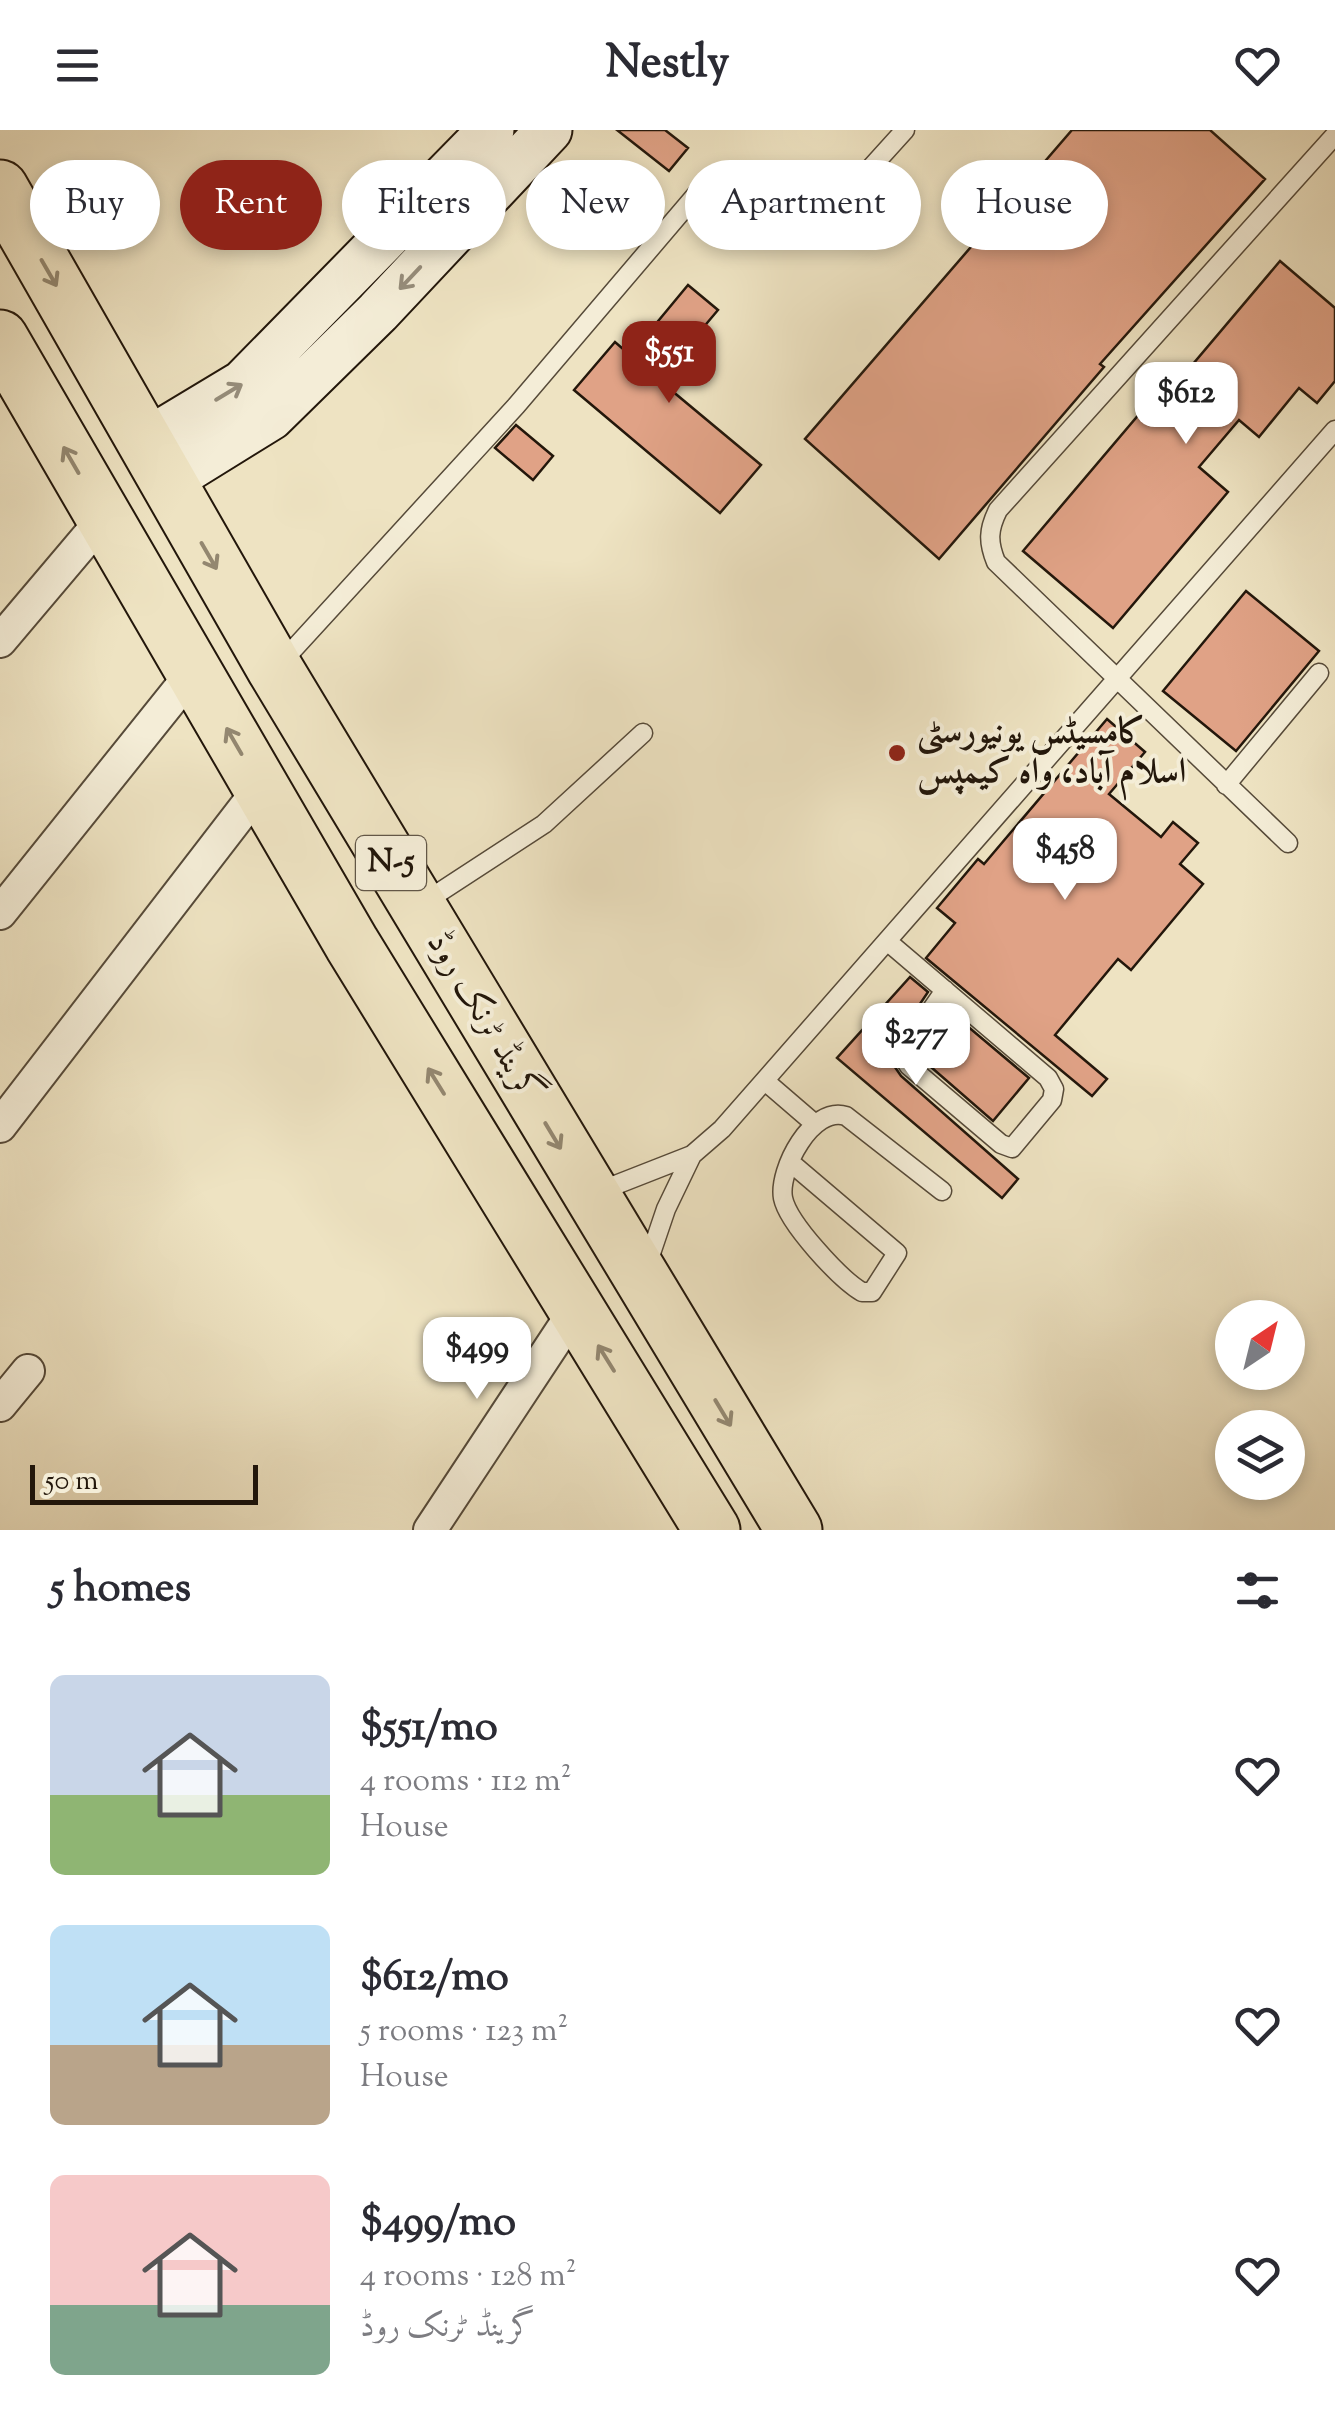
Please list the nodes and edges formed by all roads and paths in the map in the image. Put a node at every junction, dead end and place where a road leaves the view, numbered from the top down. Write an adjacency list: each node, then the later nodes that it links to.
1 (490, 130): 9 (street, one-way to 1)
2 (549, 130): 9 (street, one-way to 9)
3 (905, 130): 12 (lane)
4 (1335, 135): 15 (lane)
5 (0, 188): 6 (highway, گرینڈ ٹرنک روڈ / N-5, one-way to 6)
6 (78, 324): 7 (highway); 9 (highway, گرینڈ ٹرنک روڈ / N-5)
7 (6, 348): 10 (highway, گرینڈ ٹرنک روڈ / N-5, one-way to 7)
8 (1335, 430): 15 (lane)
9 (156, 462): 12 (highway, گرینڈ ٹرنک روڈ / N-5, one-way to 12)
10 (104, 518): 11 (street); 13 (highway, گرینڈ ٹرنک روڈ / N-5)
11 (0, 642)
12 (275, 669): 20 (highway, گرینڈ ٹرنک روڈ / N-5)
13 (194, 672): 18 (highway, گرینڈ ٹرنک روڈ / N-5, one-way to 13); 21 (street)
14 (1319, 673): 17 (lane)
15 (1113, 679): 17 (lane); 22 (lane)
16 (643, 732): 20 (lane)
17 (1226, 785): 19 (lane)
18 (261, 787): 26 (street); 32 (highway, گرینڈ ٹرنک روڈ / N-5, one-way to 18)
19 (1288, 843)
20 (417, 907): 30 (highway, گرینڈ ٹرنک روڈ / N-5, one-way to 30)
21 (0, 912)
22 (887, 941): 23 (lane); 24 (lane)
23 (945, 990): 23 (lane)
24 (764, 1081): 25 (lane); 27 (lane)
25 (815, 1124): 28 (lane); 29 (lane)
26 (0, 1126)
27 (692, 1155): 30 (lane); 31 (lane)
28 (790, 1162): 28 (lane)
29 (942, 1191)
30 (590, 1195): 31 (highway, گرینڈ ٹرنک روڈ / N-5)
31 (642, 1281): 37 (highway, گرینڈ ٹرنک روڈ / N-5, one-way to 37)
32 (576, 1309): 35 (street); 36 (highway, گرینڈ ٹرنک روڈ / N-5, one-way to 32)
33 (28, 1371): 34 (street)
34 (0, 1405)
35 (430, 1530)
36 (712, 1530)
37 (794, 1530)

